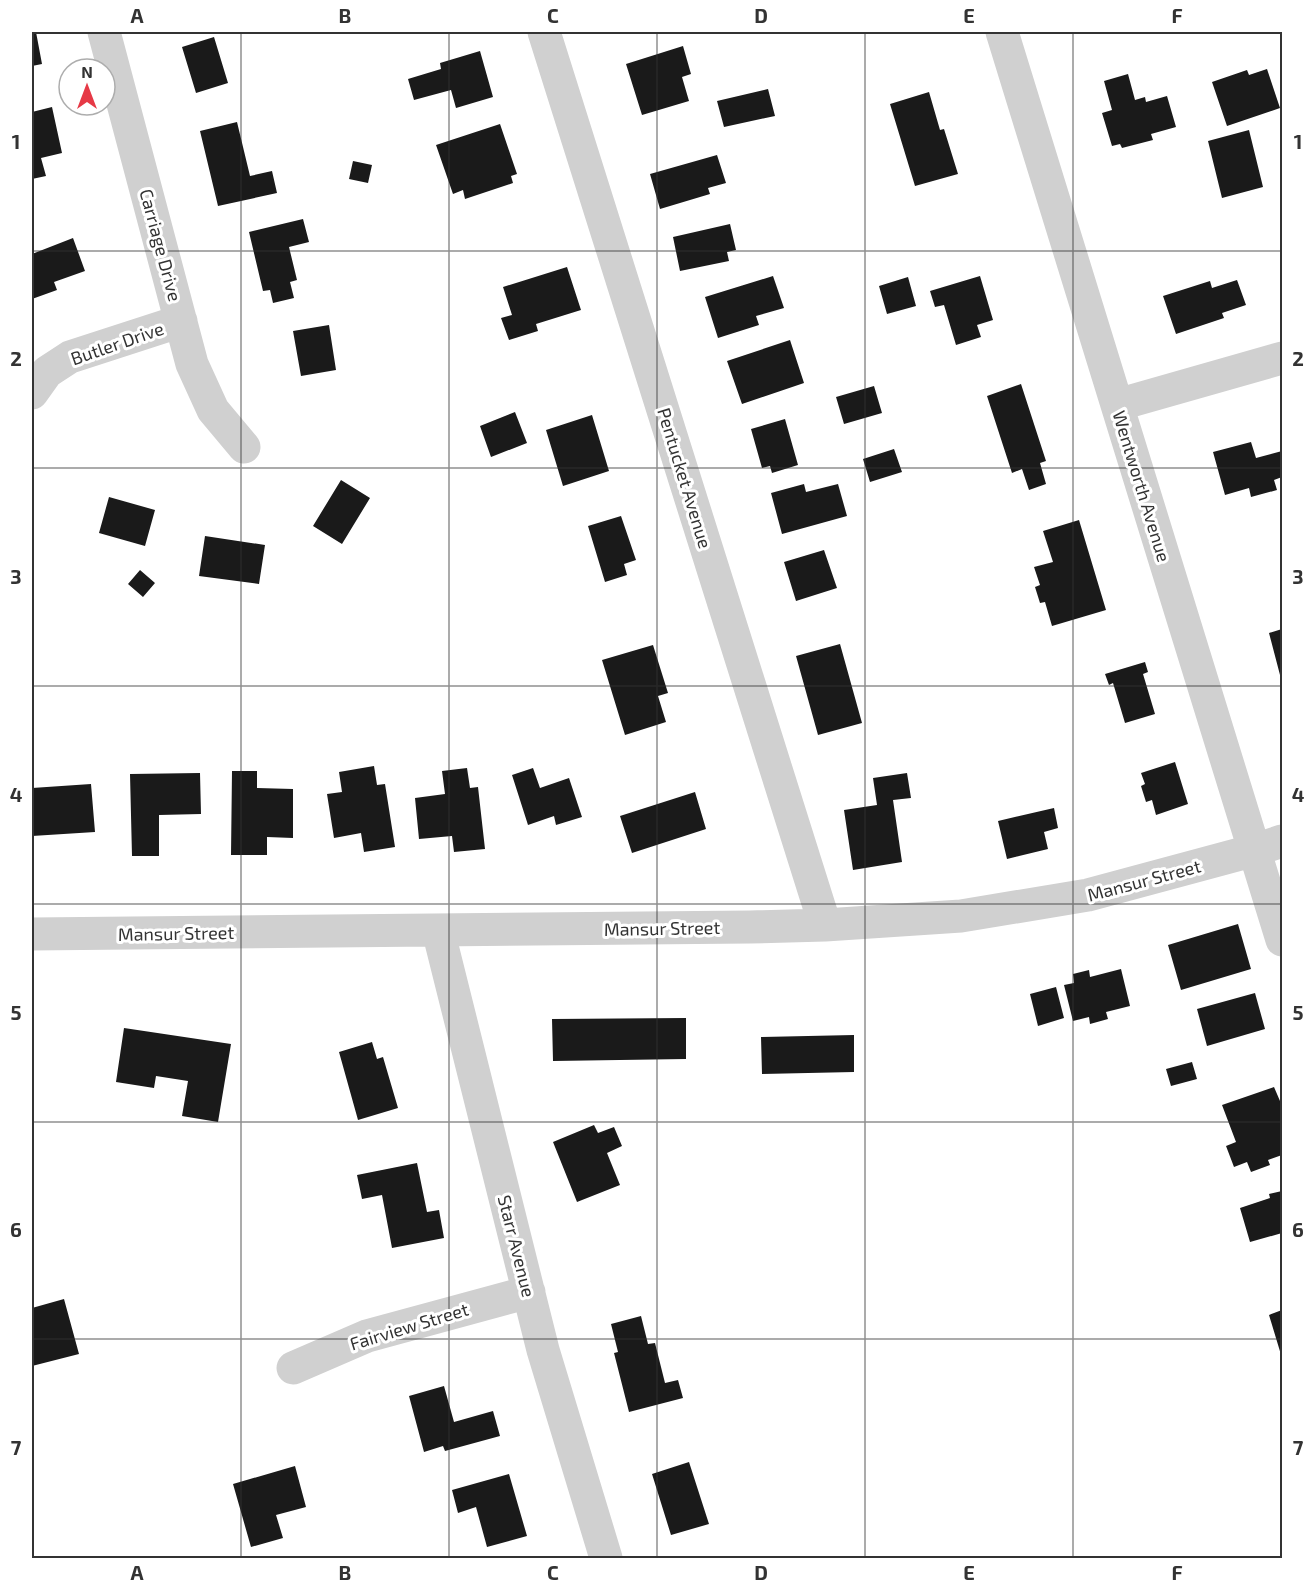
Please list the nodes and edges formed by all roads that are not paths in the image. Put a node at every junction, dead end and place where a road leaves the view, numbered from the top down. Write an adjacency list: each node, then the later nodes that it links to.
1 (105, 32): 4 (street, Carriage Drive)
2 (544, 32): 10 (street, Pentucket Avenue)
3 (1002, 32): 7 (street, Wentworth Avenue)
4 (181, 321): 6 (street, Butler Drive); 8 (street, Carriage Drive)
5 (1282, 358): 7 (street)
6 (32, 393)
7 (1118, 405): 9 (street, Wentworth Avenue)
8 (244, 447)
9 (1269, 845): 10 (street, Mansur Street); 13 (street, Wentworth Avenue)
10 (825, 925): 11 (street, Mansur Street)
11 (438, 930): 12 (street, Mansur Street); 14 (street, Starr Avenue)
12 (32, 934)
13 (1282, 940)
14 (529, 1292): 15 (street, Fairview Street); 16 (street, Starr Avenue)
15 (292, 1368)
16 (606, 1558)

